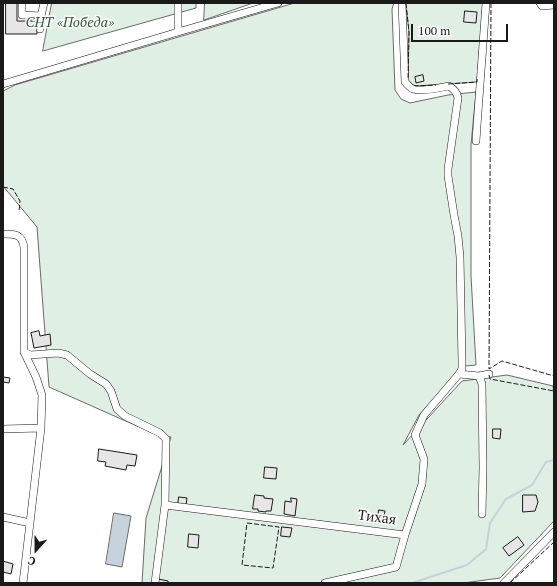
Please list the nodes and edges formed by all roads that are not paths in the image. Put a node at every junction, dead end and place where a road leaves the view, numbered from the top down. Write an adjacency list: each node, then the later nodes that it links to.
1 (22, 3): 9 (street)
2 (44, 3): 9 (street)
3 (178, 3): 11 (street)
4 (278, 3): 11 (street)
5 (402, 3): 16 (street)
6 (486, 3): 13 (street)
7 (540, 3): 8 (street)
8 (554, 5)
9 (41, 16): 10 (street)
10 (40, 29)
11 (178, 32): 12 (street)
12 (3, 84)
13 (476, 142)
14 (3, 234): 15 (street)
15 (24, 352): 19 (street); 21 (street)
16 (460, 374): 18 (street); 26 (street, Тихая)
17 (489, 374): 18 (street)
18 (479, 376): 22 (street)
19 (41, 428): 20 (street); 24 (street)
20 (3, 429)
21 (165, 505): 26 (street, Тихая); 28 (street)
22 (482, 514)
23 (3, 516): 24 (street)
24 (30, 523): 27 (street)
25 (554, 532): 30 (street)
26 (405, 535): 29 (street)
27 (23, 583)
28 (155, 583)
29 (325, 583)
30 (504, 583)

